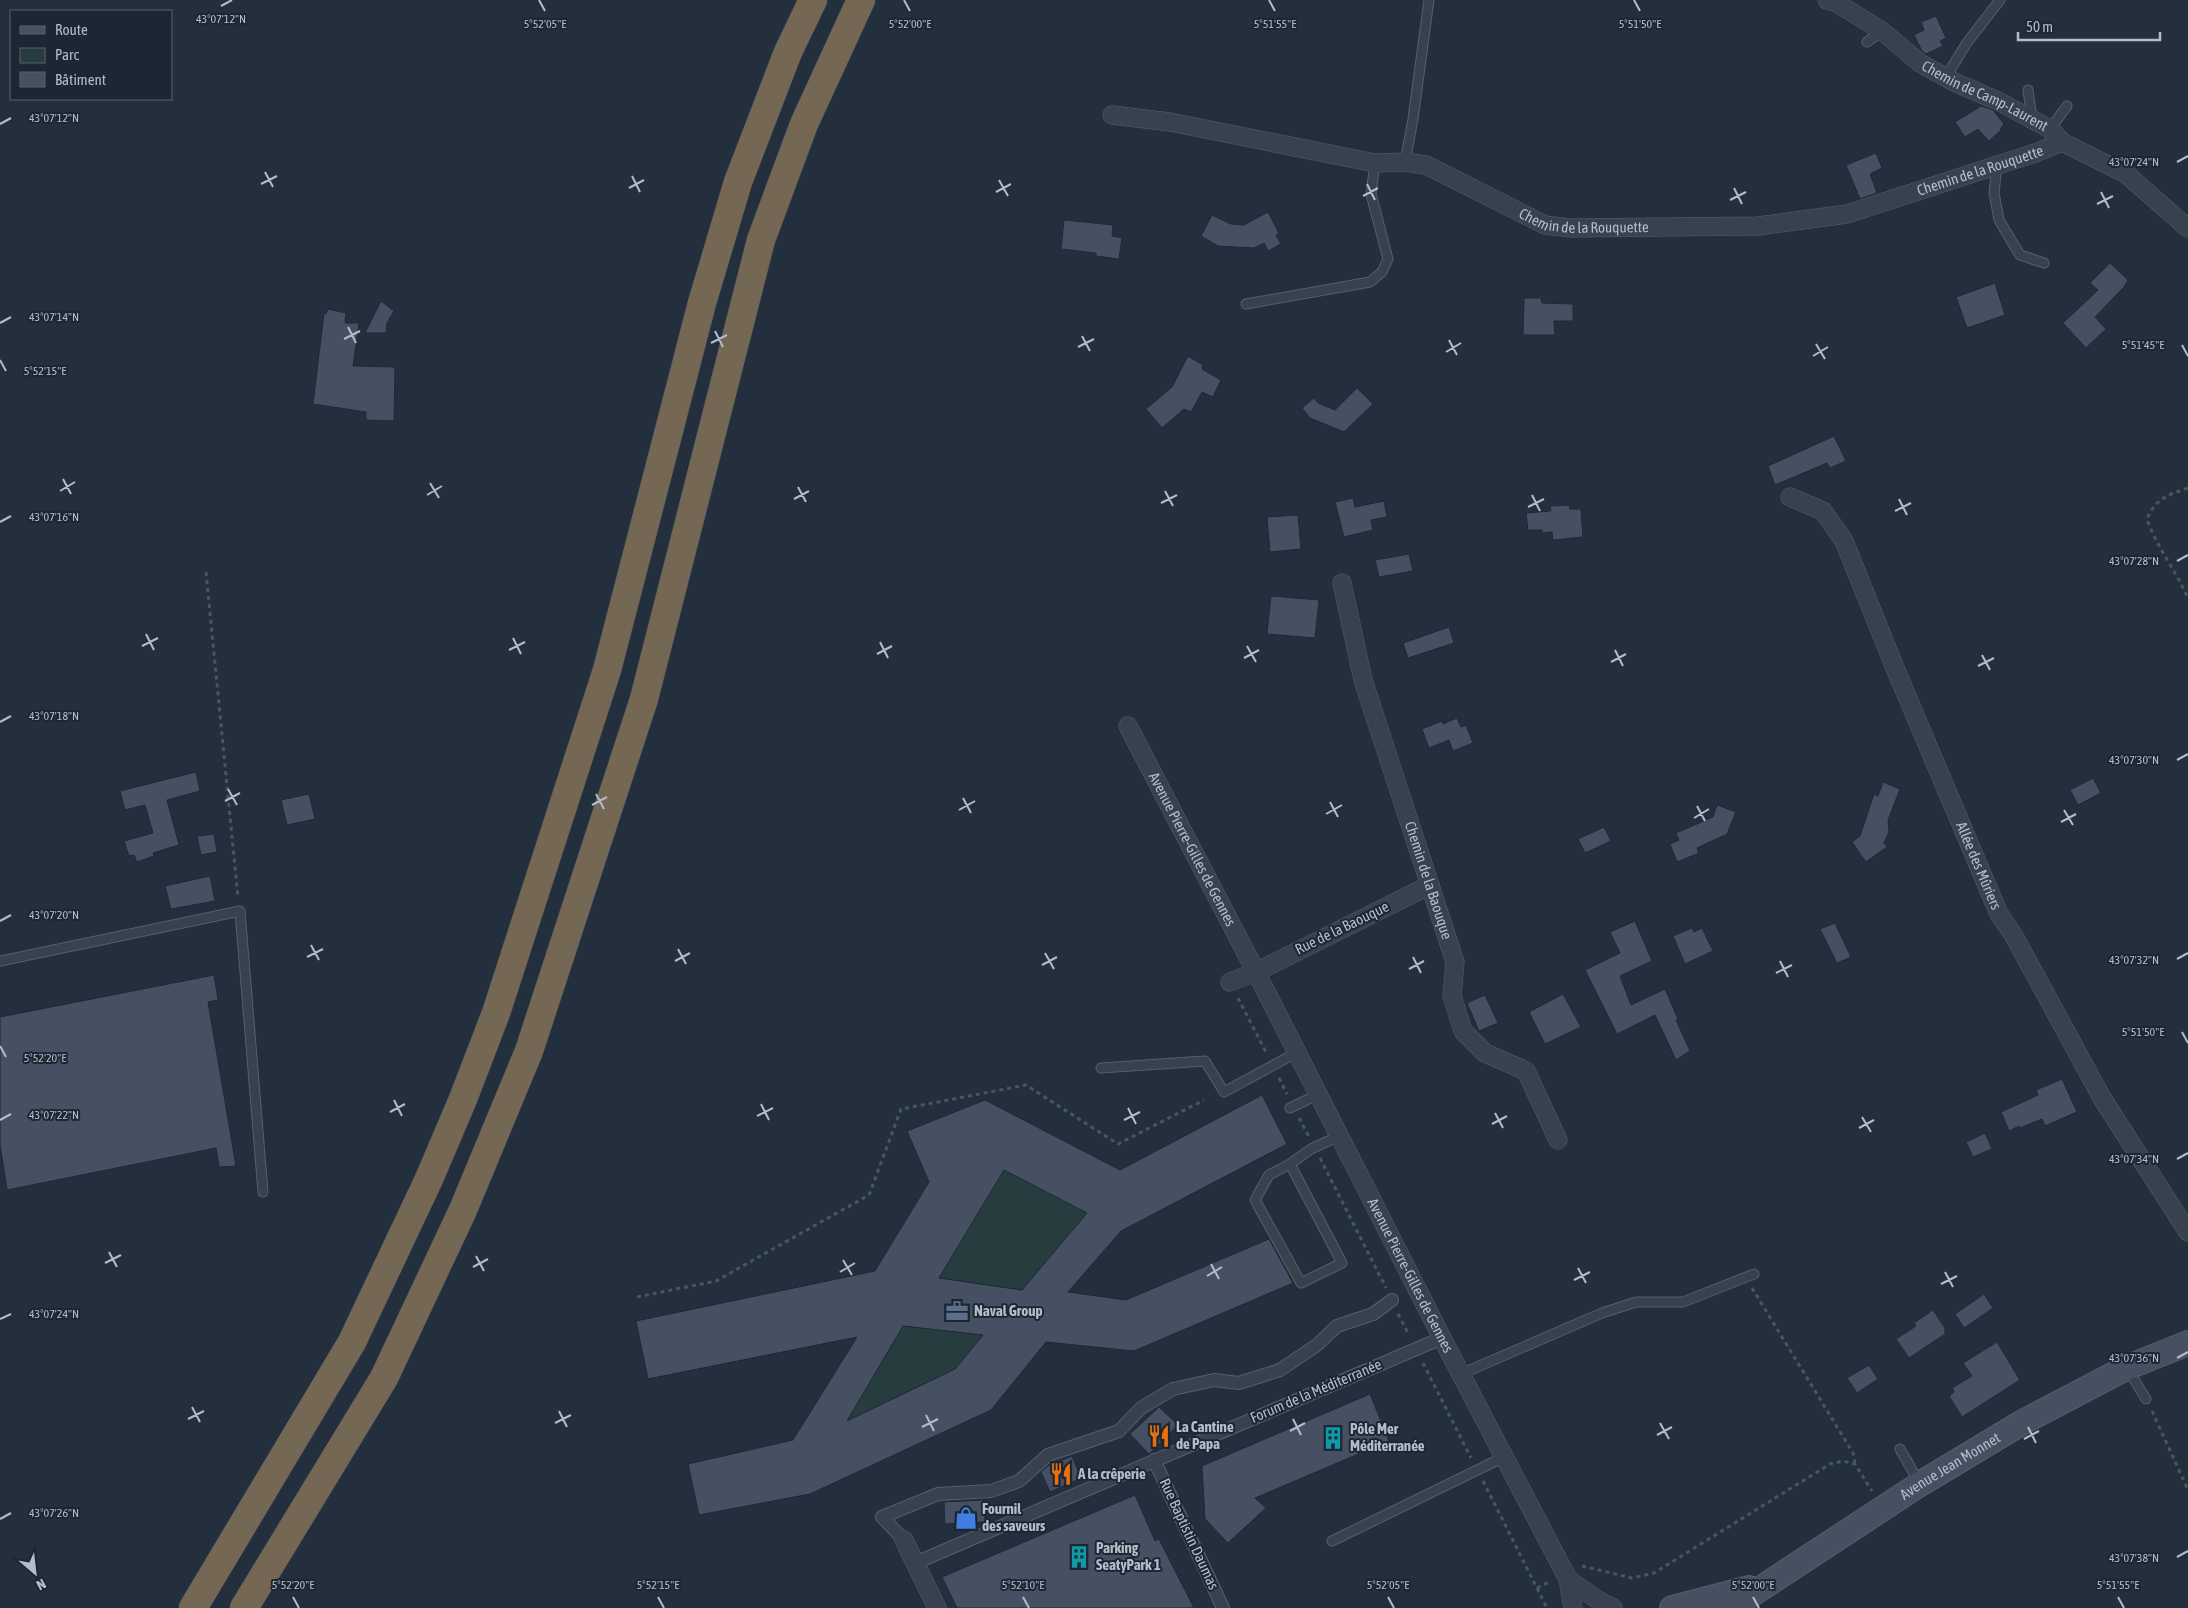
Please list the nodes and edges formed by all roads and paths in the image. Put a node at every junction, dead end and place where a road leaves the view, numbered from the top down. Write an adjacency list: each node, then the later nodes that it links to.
1 (813, 0): 66 (highway)
2 (860, 0): 67 (highway)
3 (1429, 0): 15 (lane)
4 (2000, 0): 8 (lane)
5 (1831, 1): 6 (street, Chemin de Camp-Laurent)
6 (1882, 31): 7 (lane); 8 (street, Chemin de Camp-Laurent)
7 (1867, 42)
8 (1946, 77): 12 (street, Chemin de Camp-Laurent)
9 (2028, 90): 12 (lane)
10 (2067, 106): 13 (lane)
11 (1112, 115): 16 (street, Chemin de la Rouquette)
12 (2032, 119): 13 (street, Chemin de Camp-Laurent)
13 (2050, 129): 14 (street, Chemin de Camp-Laurent)
14 (2062, 142): 17 (street, Chemin de la Rouquette); 18 (street, Chemin de Camp-Laurent)
15 (1405, 162): 16 (street, Chemin de la Rouquette); 17 (street, Chemin de la Rouquette)
16 (1375, 163): 20 (lane)
17 (1997, 166): 19 (lane)
18 (2188, 228)
19 (2044, 262)
20 (1246, 304)
21 (2188, 488): 25 (path)
22 (1790, 496): 42 (street, Allée des Mûriers)
23 (206, 572): 28 (path)
24 (1342, 583): 27 (street, Chemin de la Baouque)
25 (2188, 598)
26 (1128, 726): 30 (street, Avenue Pierre-Gilles de Gennes)
27 (1430, 885): 30 (street, Rue de la Baouque); 38 (street, Chemin de la Baouque)
28 (240, 911): 29 (lane); 41 (lane)
29 (0, 961)
30 (1256, 972): 31 (street); 32 (street, Avenue Pierre-Gilles de Gennes)
31 (1230, 982)
32 (1296, 1053): 33 (lane); 34 (street, Avenue Pierre-Gilles de Gennes)
33 (1101, 1068)
34 (1317, 1095): 36 (lane); 37 (street, Avenue Pierre-Gilles de Gennes)
35 (1204, 1100): 44 (path)
36 (1290, 1108)
37 (1339, 1136): 39 (lane); 46 (street, Avenue Pierre-Gilles de Gennes)
38 (1558, 1140)
39 (1315, 1148): 40 (lane); 45 (path)
40 (1290, 1164): 40 (lane)
41 (263, 1192)
42 (2188, 1232)
43 (1750, 1275): 50 (lane); 55 (path)
44 (637, 1297)
45 (1392, 1300): 48 (path); 60 (street)
46 (1442, 1338): 48 (street, Forum de la Méditerranée); 50 (street, Avenue Pierre-Gilles de Gennes)
47 (2188, 1343): 49 (main road, Avenue Jean Monnet)
48 (1416, 1349): 54 (street, Forum de la Méditerranée); 56 (path)
49 (2126, 1368): 51 (lane); 57 (main road, Avenue Jean Monnet)
50 (1460, 1374): 53 (street, Avenue Pierre-Gilles de Gennes)
51 (2146, 1399): 58 (path)
52 (1900, 1449): 57 (lane)
53 (1504, 1457): 56 (lane); 64 (street, Avenue Pierre-Gilles de Gennes)
54 (1154, 1460): 62 (street, Forum de la Méditerranée); 69 (street, Rue Baptistin Daumas)
55 (1855, 1464): 59 (path); 63 (path)
56 (1477, 1470): 61 (lane); 70 (path)
57 (1920, 1484): 59 (main road, Avenue Jean Monnet)
58 (2188, 1490)
59 (1882, 1508): 65 (main road, Avenue Jean Monnet)
60 (904, 1540): 62 (street)
61 (1332, 1541)
62 (915, 1563): 68 (street)
63 (1583, 1566)
64 (1568, 1579): 71 (street, Avenue Pierre-Gilles de Gennes); 72 (street, Avenue Pierre-Gilles de Gennes)
65 (1776, 1579): 73 (main road, Avenue Jean Monnet); 74 (main road, Avenue Jean Monnet)
66 (193, 1608)
67 (244, 1608)
68 (937, 1608)
69 (1223, 1608)
70 (1547, 1608)
71 (1573, 1608)
72 (1613, 1608)
73 (1672, 1608)
74 (1731, 1608)

